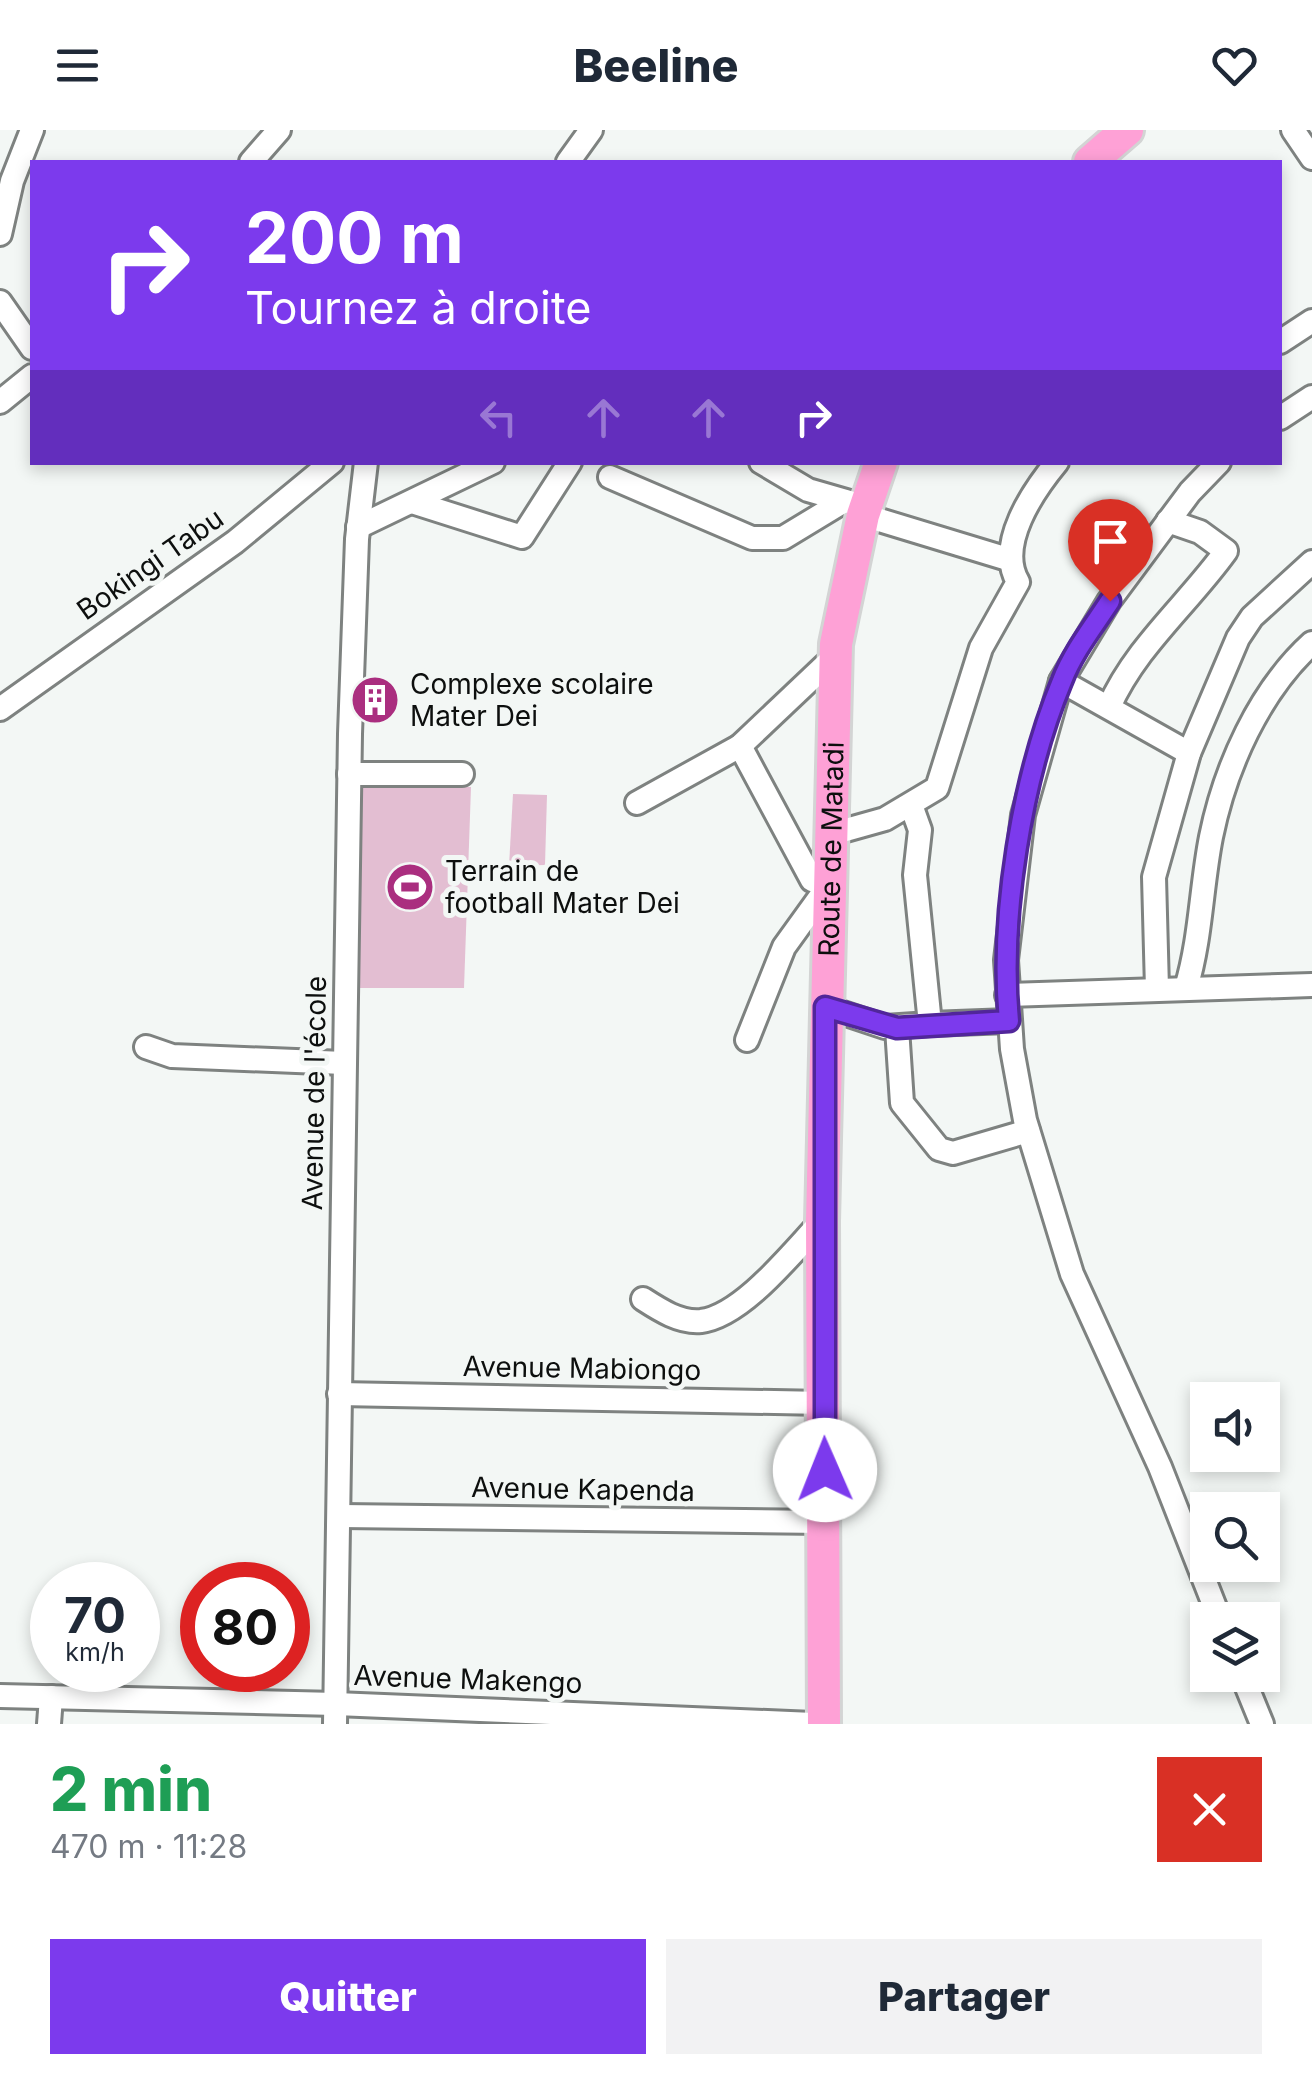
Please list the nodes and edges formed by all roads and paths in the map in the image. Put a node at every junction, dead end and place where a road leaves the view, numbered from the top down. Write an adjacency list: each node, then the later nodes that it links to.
1 (32, 130): 8 (street)
2 (280, 130): 6 (street)
3 (592, 130): 7 (street)
4 (1293, 130): 5 (street)
5 (1312, 158)
6 (253, 160)
7 (570, 160)
8 (4, 204): 9 (street)
9 (0, 234)
10 (0, 302): 13 (street)
11 (1312, 321): 12 (street)
12 (1282, 341)
13 (30, 345)
14 (30, 378): 16 (street)
15 (1312, 397): 17 (street)
16 (0, 402)
17 (1282, 417)
18 (328, 465): 37 (street, Bokingi Tabu)
19 (366, 465): 30 (street, Avenue de l'école)
20 (486, 465): 27 (street)
21 (568, 465): 27 (street)
22 (765, 465): 28 (street)
23 (879, 465): 28 (highway, Route de Matadi)
24 (1055, 465): 31 (street)
25 (1208, 466): 29 (street)
26 (610, 476): 28 (street)
27 (412, 502): 30 (street)
28 (858, 506): 31 (street); 34 (highway, Route de Matadi)
29 (1168, 521): 35 (street); 36 (street)
30 (358, 527): 40 (street, Avenue de l'école)
31 (1011, 560): 43 (street)
32 (1312, 562): 39 (street)
33 (1312, 642): 47 (street)
34 (835, 656): 38 (street); 44 (highway, Route de Matadi)
35 (1062, 681): 36 (street); 49 (street)
36 (1109, 707): 39 (street)
37 (0, 709)
38 (740, 746): 42 (street); 45 (street)
39 (1189, 753): 48 (street)
40 (349, 774): 41 (street); 56 (street, Avenue de l'école)
41 (462, 774)
42 (637, 802)
43 (911, 806): 44 (street); 52 (street)
44 (828, 834): 45 (highway, Route de Matadi)
45 (828, 886): 50 (highway, Route de Matadi); 54 (street)
46 (1312, 986): 47 (street)
47 (1186, 988): 48 (street)
48 (1157, 989): 49 (street)
49 (1007, 995): 51 (street)
50 (825, 1007): 53 (street); 58 (highway, Route de Matadi)
51 (1009, 1021): 52 (street); 57 (street)
52 (930, 1024): 53 (street)
53 (897, 1028): 57 (street)
54 (747, 1040)
55 (146, 1048): 56 (street)
56 (344, 1063): 60 (street, Avenue de l'école)
57 (1028, 1130): 64 (street)
58 (822, 1221): 59 (street); 61 (highway, Route de Matadi)
59 (642, 1300)
60 (338, 1394): 61 (street, Avenue Mabiongo); 62 (street, Avenue de l'école)
61 (824, 1403): 63 (highway, Route de Matadi)
62 (341, 1516): 63 (street, Avenue Kapenda); 68 (street, Avenue de l'école)
63 (824, 1522): 71 (highway, Route de Matadi)
64 (1213, 1602)
65 (1249, 1692): 72 (street)
66 (0, 1696): 67 (street, Avenue Makengo)
67 (51, 1697): 68 (street, Avenue Makengo); 69 (street)
68 (335, 1714): 70 (street, Avenue Makengo)
69 (49, 1724)
70 (814, 1724)
71 (824, 1724)
72 (1262, 1724)

